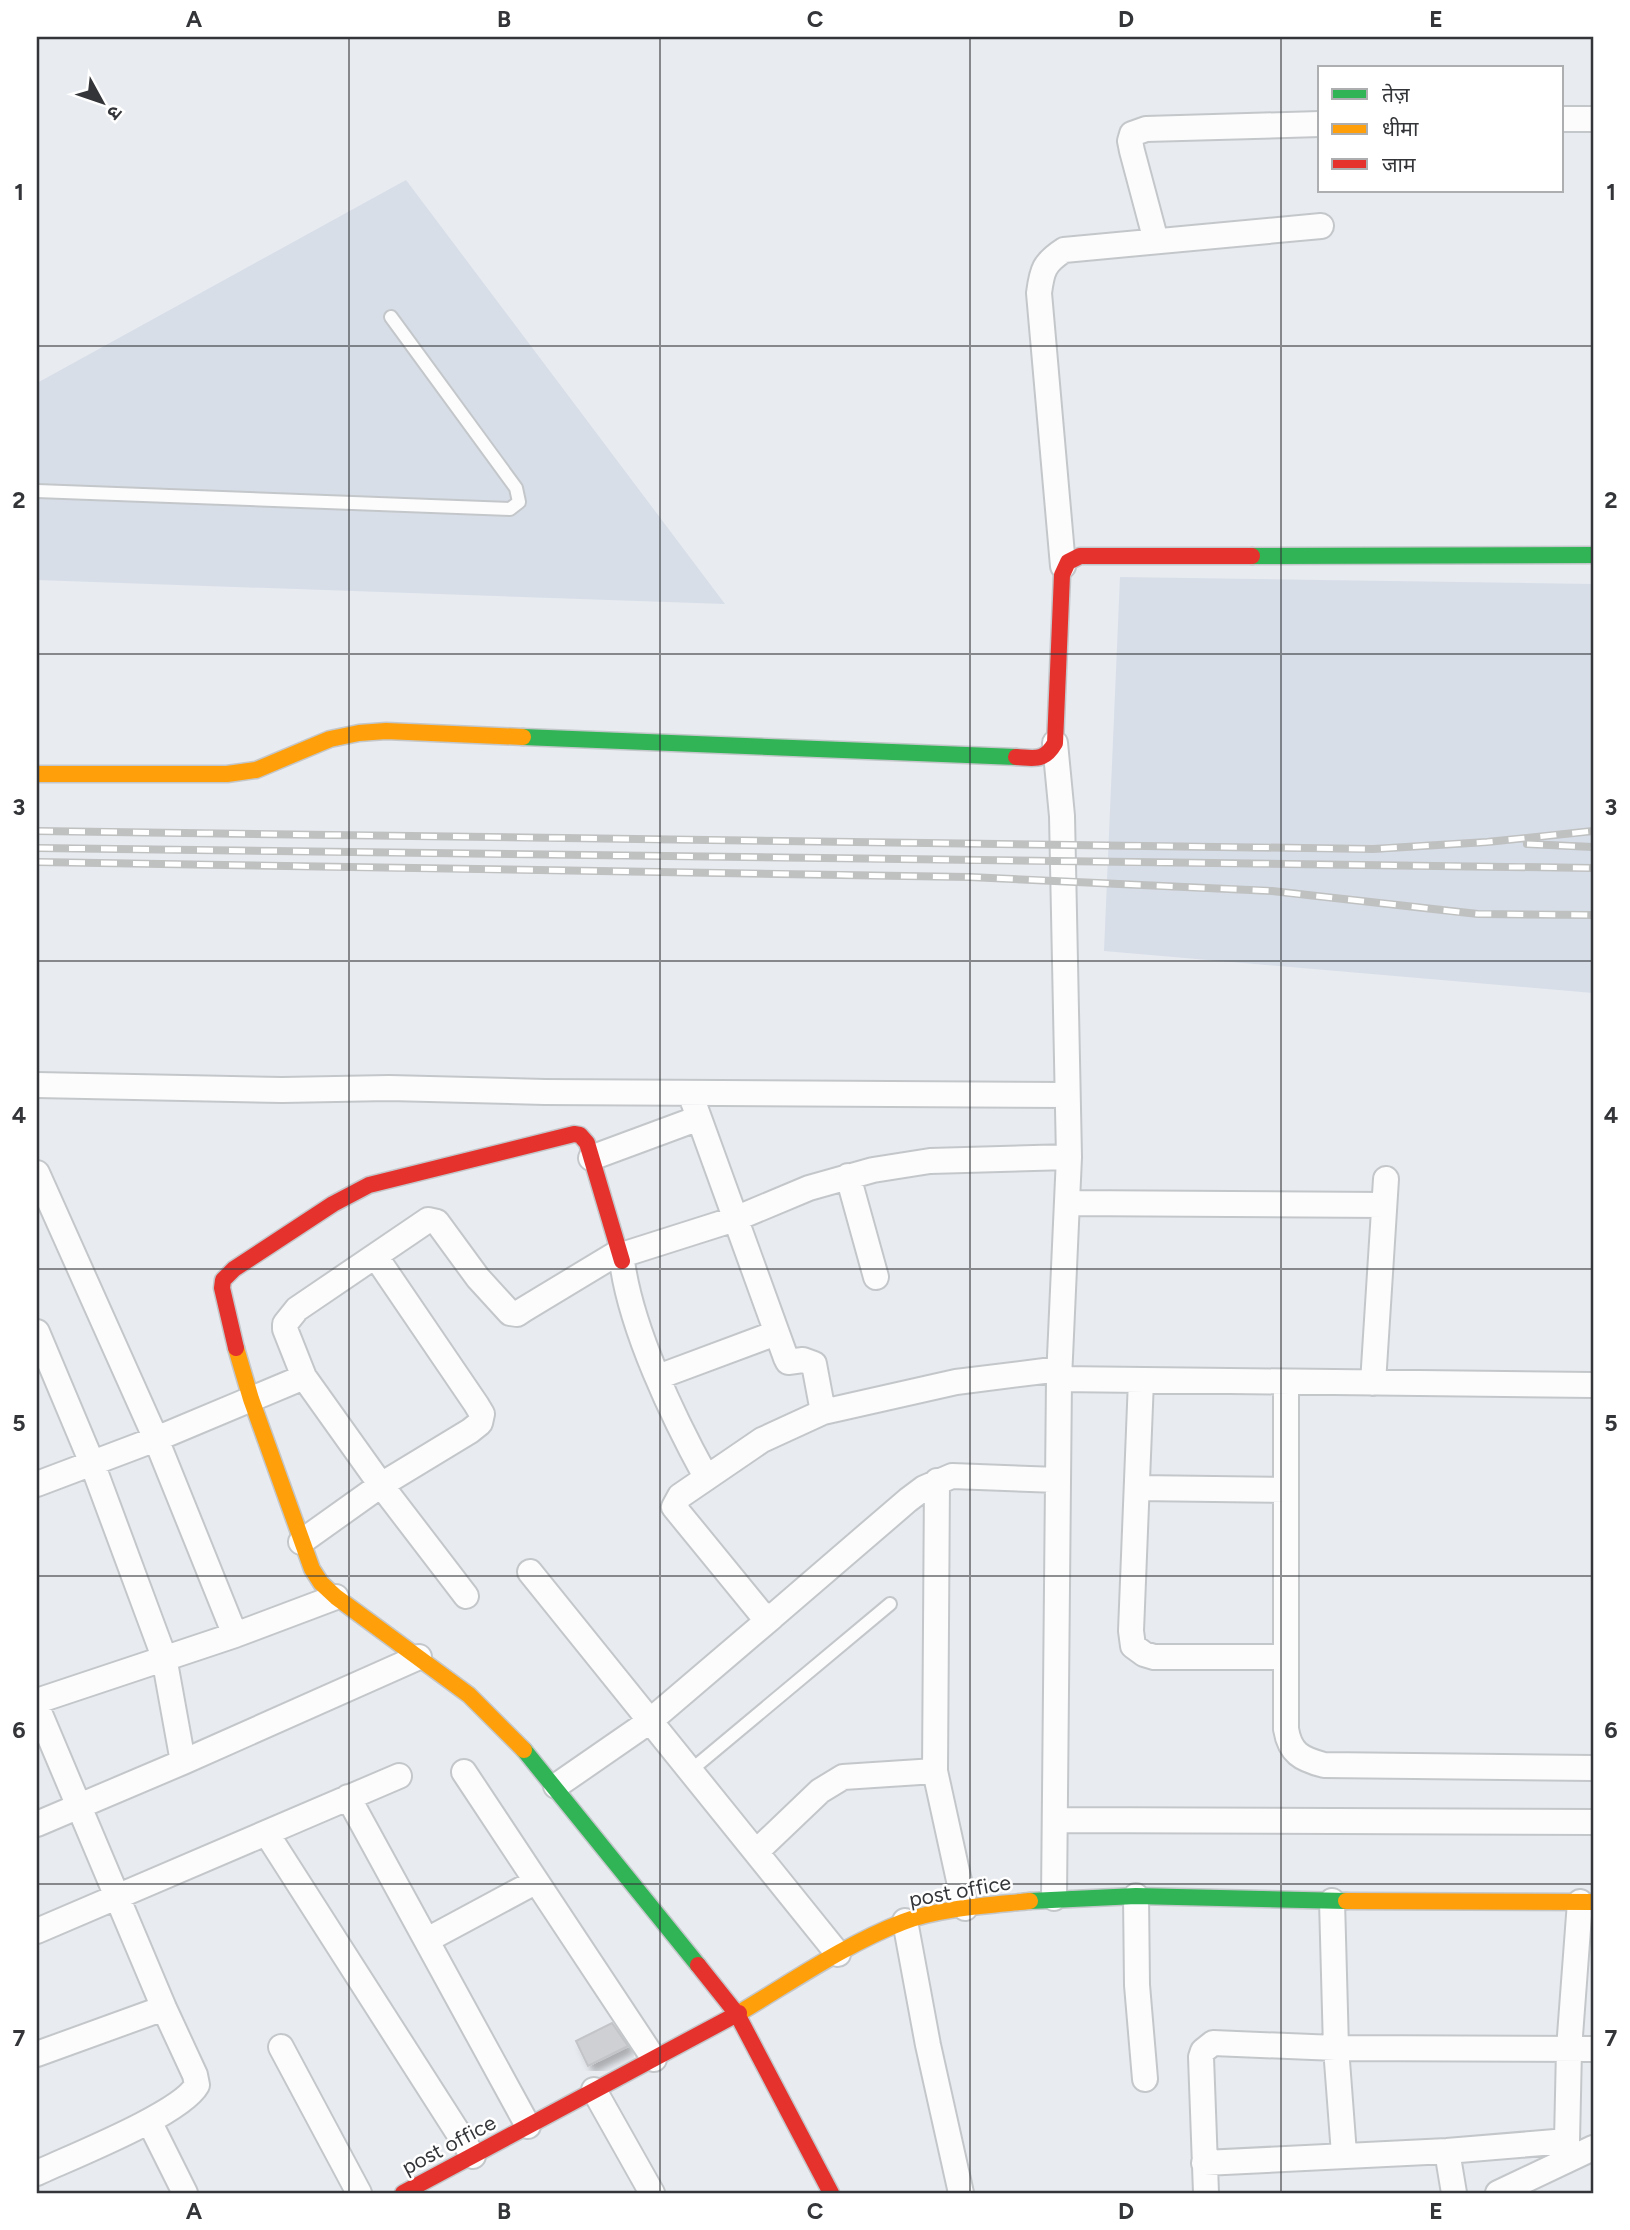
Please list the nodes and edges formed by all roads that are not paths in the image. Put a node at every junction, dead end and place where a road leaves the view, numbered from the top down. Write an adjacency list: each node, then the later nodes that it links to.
1 (1564, 119): 2 (street)
2 (1593, 119)
3 (1318, 124): 5 (street)
4 (1321, 226): 5 (street)
5 (1156, 242): 9 (street)
6 (391, 317): 7 (lane)
7 (37, 491)
8 (1593, 555): 9 (street)
9 (1063, 566): 10 (street)
10 (1055, 743): 11 (street); 14 (street)
11 (37, 774)
12 (37, 1086): 13 (street)
13 (690, 1093): 14 (street); 15 (street)
14 (1068, 1095): 16 (street)
15 (699, 1118): 17 (street); 23 (street)
16 (1069, 1157): 19 (street); 21 (street)
17 (591, 1158): 25 (street); 36 (street)
18 (37, 1173): 38 (street)
19 (848, 1176): 23 (street); 26 (street)
20 (1386, 1179): 22 (street)
21 (1067, 1203): 22 (street); 29 (street)
22 (1384, 1205): 34 (street)
23 (735, 1219): 25 (street); 28 (street)
24 (376, 1257): 25 (street); 30 (street); 44 (street)
25 (621, 1257): 31 (street)
26 (876, 1277)
27 (37, 1332): 39 (street)
28 (776, 1333): 31 (street); 37 (street)
29 (1060, 1374): 32 (street); 37 (street); 41 (street)
30 (304, 1377): 36 (street); 44 (street)
31 (658, 1377): 40 (street)
32 (1141, 1380): 33 (street); 45 (street)
33 (1286, 1382): 34 (street); 46 (street)
34 (1373, 1383): 35 (street)
35 (1593, 1385)
36 (251, 1399): 38 (street); 47 (street)
37 (823, 1412): 40 (street)
38 (156, 1439): 39 (street); 53 (street)
39 (92, 1463): 43 (street); 54 (street)
40 (706, 1477): 52 (street)
41 (1058, 1480): 42 (street); 69 (street)
42 (937, 1481): 52 (street); 62 (street)
43 (37, 1484)
44 (381, 1485): 47 (street); 49 (street)
45 (1137, 1488): 46 (street); 56 (street)
46 (1286, 1490): 56 (street)
47 (301, 1542): 50 (street)
48 (530, 1572): 59 (street)
49 (466, 1596)
50 (336, 1597): 53 (street); 55 (street)
51 (890, 1604): 64 (lane)
52 (772, 1616): 59 (street)
53 (235, 1635): 54 (street)
54 (164, 1657): 57 (street); 60 (street)
55 (418, 1657): 60 (street); 66 (street)
56 (1286, 1657): 61 (street)
57 (37, 1702)
58 (37, 1707): 68 (street)
59 (650, 1721): 64 (street); 66 (street)
60 (183, 1762): 68 (street)
61 (1593, 1768)
62 (935, 1771): 73 (street); 80 (street)
63 (464, 1772): 74 (street)
64 (690, 1772): 73 (street)
65 (399, 1776): 67 (street)
66 (556, 1786): 86 (street)
67 (348, 1797): 72 (street); 83 (street)
68 (79, 1805): 71 (street); 76 (street)
69 (1055, 1820): 70 (street); 77 (street)
70 (1593, 1822)
71 (37, 1824)
72 (267, 1834): 76 (street); 99 (street)
73 (756, 1852): 84 (street)
74 (535, 1882): 83 (street); 91 (street)
75 (1136, 1896): 77 (street, post office); 78 (street, post office); 92 (street)
76 (117, 1898): 82 (street); 85 (street)
77 (1054, 1898): 80 (street, post office)
78 (1332, 1901): 79 (street, post office); 88 (street)
79 (1587, 1902): 89 (street)
80 (965, 1908): 81 (street, post office)
81 (905, 1921): 84 (street, post office); 109 (street)
82 (37, 1931)
83 (427, 1940): 95 (street)
84 (838, 1954): 86 (street, post office)
85 (164, 2008): 90 (street); 94 (street)
86 (737, 2014): 91 (street, post office); 108 (street)
87 (281, 2047): 105 (street)
88 (1336, 2048): 89 (street); 98 (street); 100 (street)
89 (1581, 2049): 101 (street)
90 (37, 2054)
91 (654, 2059): 93 (street, post office)
92 (1145, 2079)
93 (594, 2090): 95 (street, post office); 107 (street)
94 (149, 2120): 102 (street); 104 (street)
95 (528, 2126): 99 (street, post office)
96 (1593, 2148): 101 (street)
97 (1447, 2151): 98 (street); 101 (street); 111 (street)
98 (1344, 2154): 100 (street)
99 (473, 2156): 103 (street, post office)
100 (1204, 2163): 110 (street)
101 (1555, 2166): 112 (street)
102 (37, 2173)
103 (441, 2184): 106 (street, post office)
104 (184, 2193)
105 (359, 2193)
106 (403, 2193)
107 (652, 2193)
108 (831, 2193)
109 (961, 2193)
110 (1206, 2193)
111 (1454, 2193)
112 (1498, 2193)

